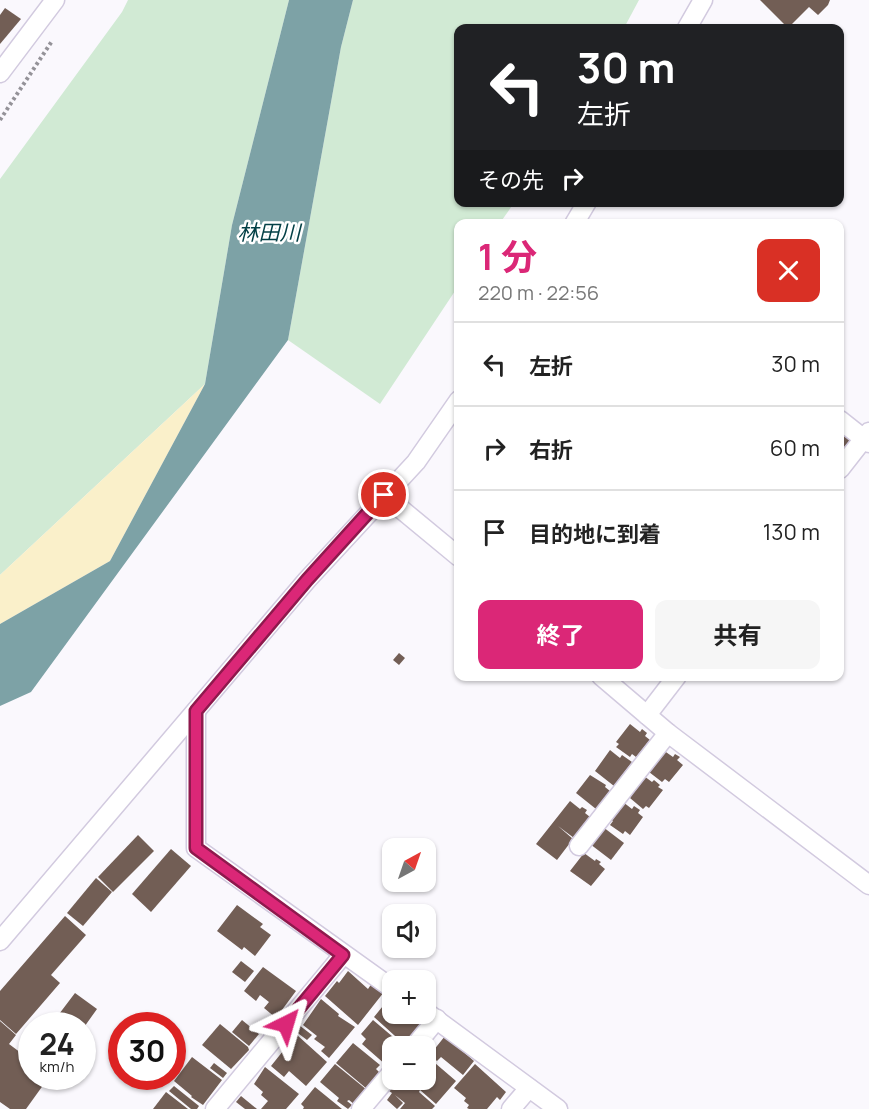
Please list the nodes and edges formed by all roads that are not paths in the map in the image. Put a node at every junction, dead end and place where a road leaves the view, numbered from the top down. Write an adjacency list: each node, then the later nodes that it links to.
1 (55, 0): 4 (street)
2 (703, 0): 3 (street)
3 (689, 24)
4 (0, 73)
5 (454, 407): 9 (street)
6 (844, 423): 7 (street)
7 (867, 438): 8 (street)
8 (844, 464)
9 (384, 495): 10 (street); 13 (street)
10 (454, 553)
11 (607, 681): 14 (street)
12 (673, 681): 14 (street)
13 (196, 711): 18 (street); 19 (street)
14 (647, 715): 15 (street)
15 (668, 733): 16 (street); 17 (street)
16 (579, 846)
17 (869, 885)
18 (0, 941)
19 (343, 955): 20 (street); 24 (street)
20 (382, 982)
21 (436, 1019): 23 (street)
22 (382, 1084): 25 (street)
23 (529, 1088): 26 (street); 27 (street)
24 (215, 1109)
25 (361, 1109)
26 (511, 1109)
27 (558, 1109)

